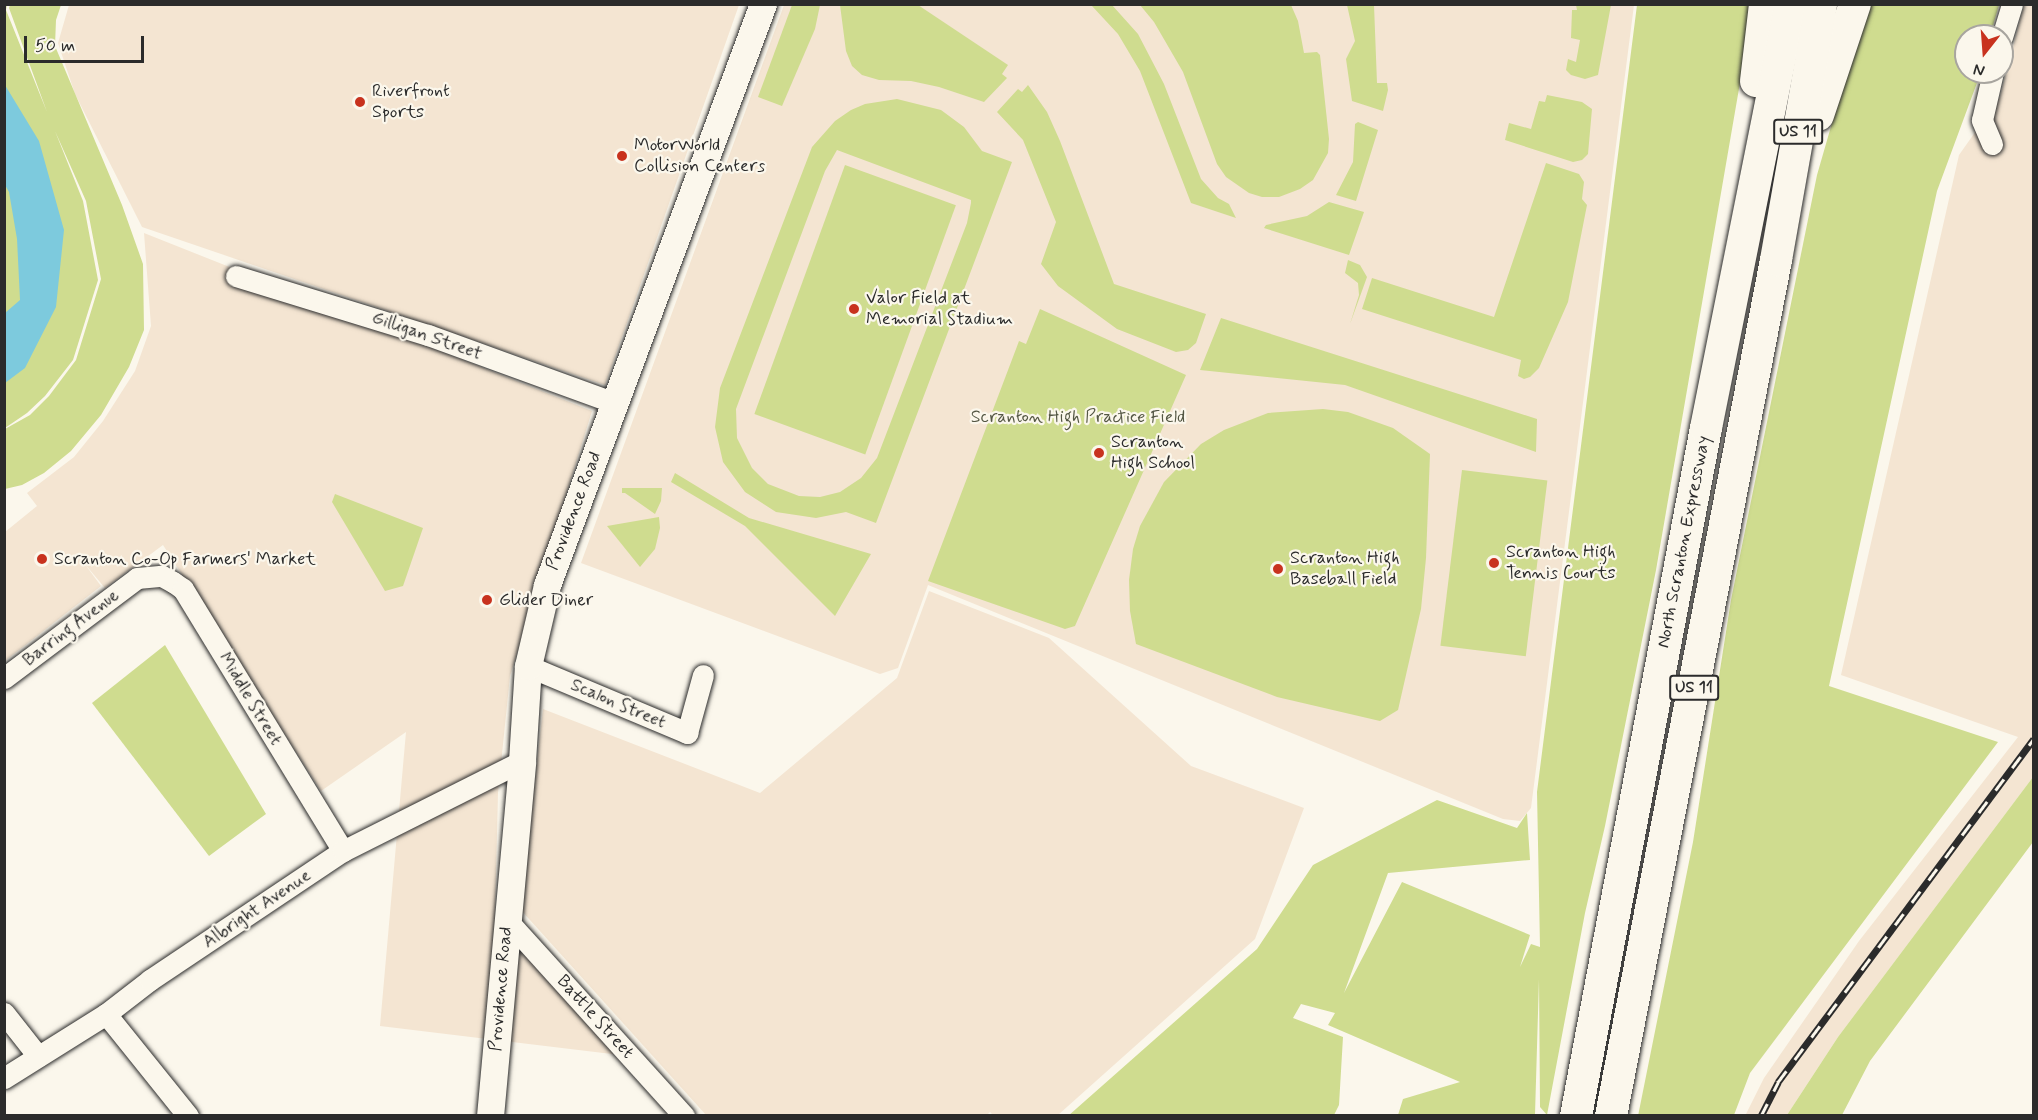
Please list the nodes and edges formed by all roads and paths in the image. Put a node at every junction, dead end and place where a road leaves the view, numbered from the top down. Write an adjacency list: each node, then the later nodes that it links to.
1 (763, 4): 12 (main road, Providence Road)
2 (1765, 4): 13 (highway)
3 (1791, 4): 13 (highway, North Scranton Expressway / US 11)
4 (1821, 4): 10 (highway, North Scranton Expressway / US 11)
5 (1855, 4): 10 (highway)
6 (2012, 4): 7 (street)
7 (2006, 24)
8 (1990, 84): 9 (street)
9 (1992, 144)
10 (1776, 260): 29 (highway, North Scranton Expressway / US 11)
11 (236, 276): 12 (street, Gilligan Street)
12 (615, 403): 15 (main road, Providence Road)
13 (1706, 428): 28 (highway, North Scranton Expressway / US 11)
14 (137, 578): 17 (street, Barring Avenue); 19 (street, Middle Street)
15 (528, 666): 16 (street, Scalon Street); 18 (main road, Providence Road)
16 (703, 675)
17 (4, 678)
18 (522, 761): 19 (street, Albright Avenue); 20 (main road, Providence Road)
19 (343, 851): 22 (street, Albright Avenue)
20 (506, 919): 26 (main road, Providence Road); 27 (street, Battle Street)
21 (4, 1012): 23 (street)
22 (106, 1014): 23 (street, Albright Avenue); 25 (street)
23 (38, 1056): 24 (street, Albright Avenue)
24 (4, 1078)
25 (188, 1116)
26 (490, 1116)
27 (684, 1116)
28 (1576, 1116)
29 (1611, 1116)

